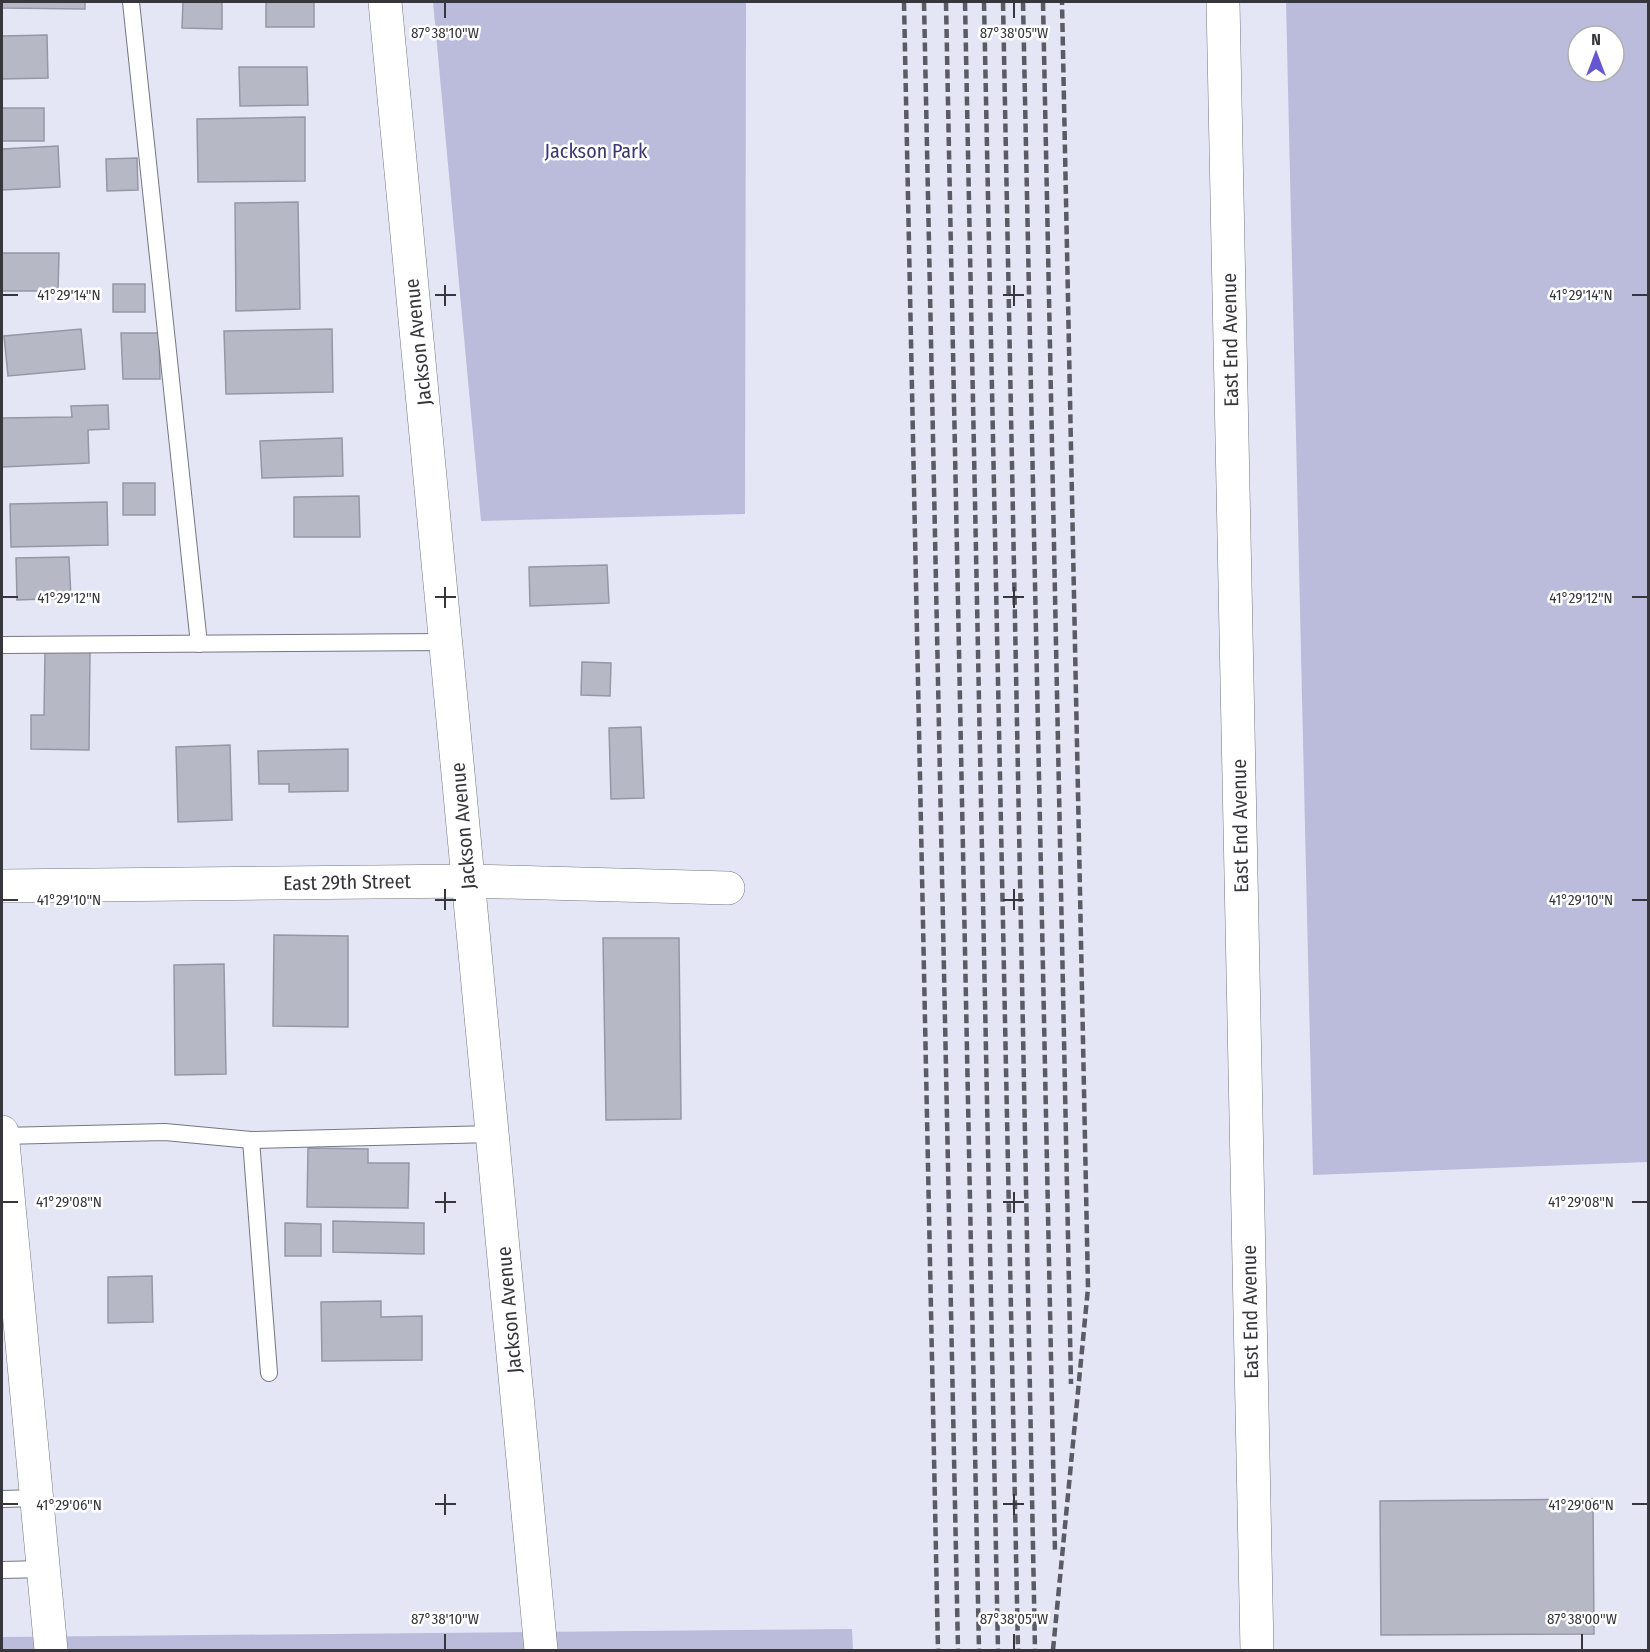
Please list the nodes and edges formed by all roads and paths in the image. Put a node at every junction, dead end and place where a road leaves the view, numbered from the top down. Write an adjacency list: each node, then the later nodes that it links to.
1 (131, 2): 5 (lane)
2 (385, 2): 4 (street, Jackson Avenue)
3 (1222, 2): 20 (street, East End Avenue)
4 (447, 642): 5 (lane); 7 (street, Jackson Avenue)
5 (199, 644): 6 (lane)
6 (2, 645)
7 (468, 881): 8 (street, East 29th Street); 9 (street, East 29th Street); 11 (street, Jackson Avenue)
8 (2, 886)
9 (728, 888)
10 (2, 1134): 12 (lane); 15 (street)
11 (493, 1134): 12 (lane); 19 (street, Jackson Avenue)
12 (251, 1140): 13 (lane)
13 (269, 1373)
14 (2, 1498): 15 (lane)
15 (36, 1498): 16 (street)
16 (43, 1569): 17 (lane); 18 (street)
17 (2, 1570)
18 (51, 1650)
19 (541, 1650)
20 (1257, 1650)

